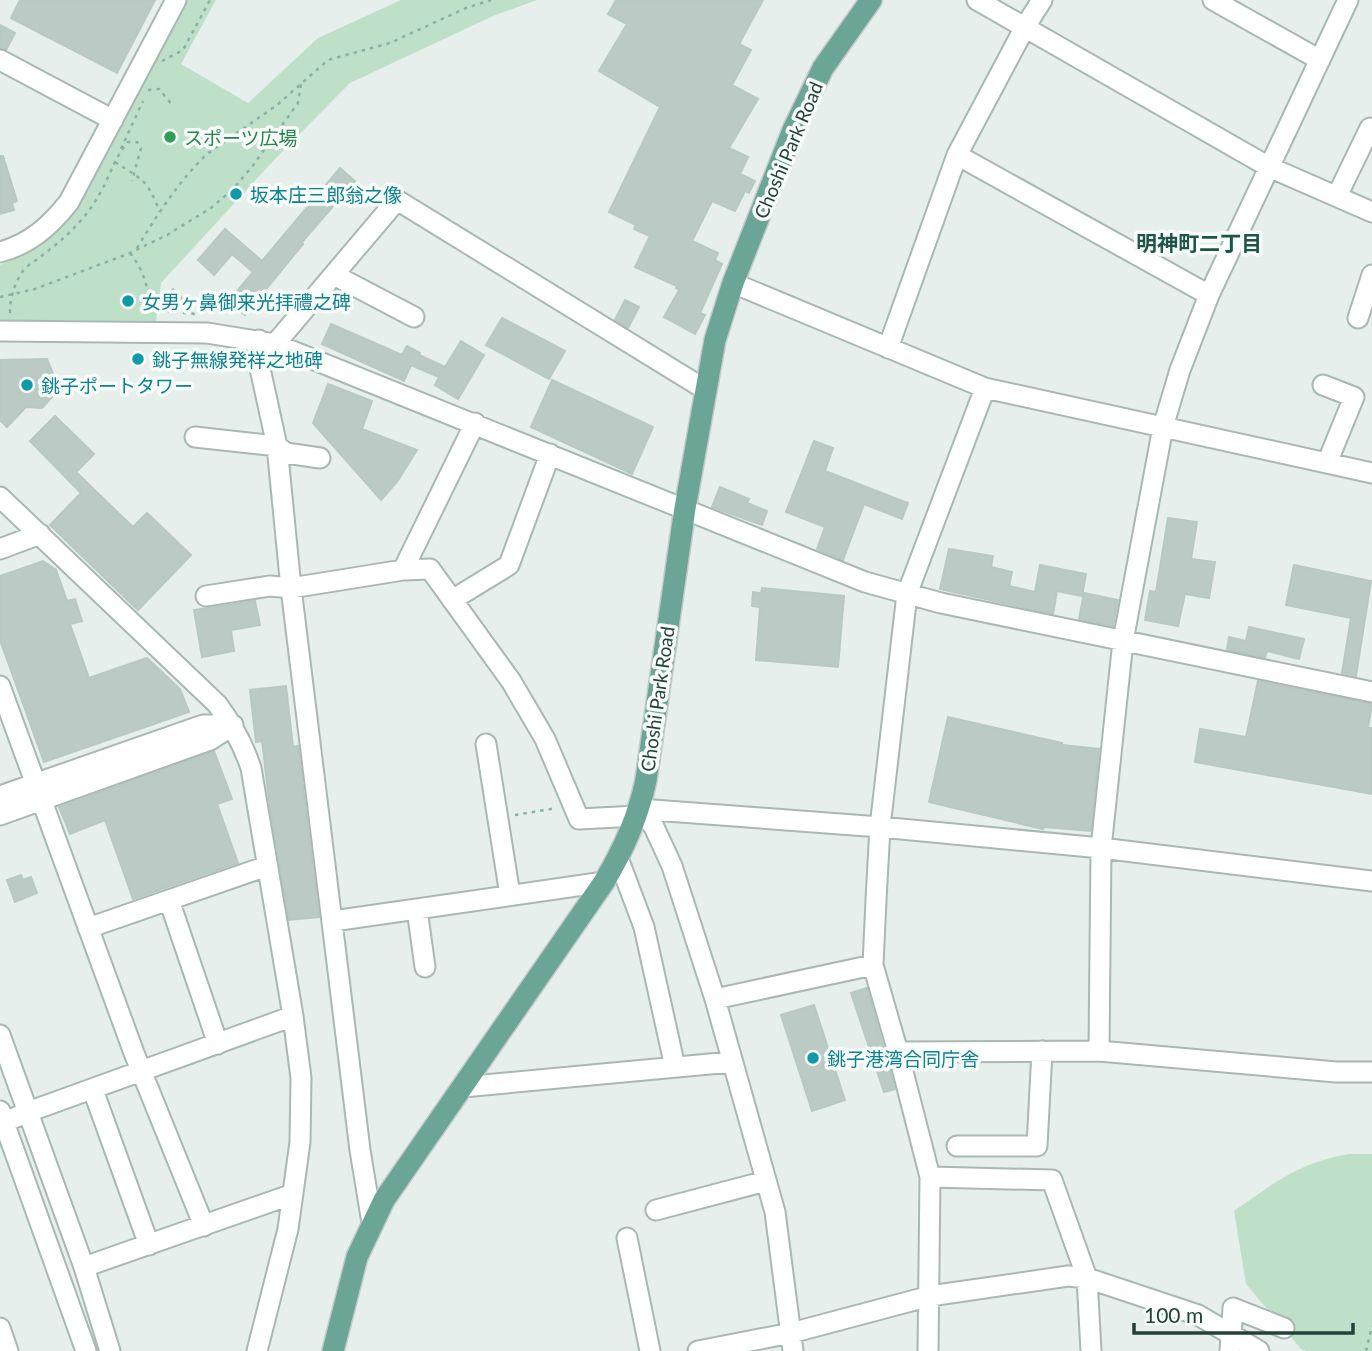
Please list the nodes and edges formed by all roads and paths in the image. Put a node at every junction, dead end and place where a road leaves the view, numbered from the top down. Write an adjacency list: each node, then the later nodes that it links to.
1 (176, 0): 16 (street)
2 (211, 0): 12 (path)
3 (492, 0): 13 (path)
4 (871, 0): 30 (main road, Choshi Park Road)
5 (977, 0): 9 (street)
6 (1042, 0): 9 (street)
7 (1213, 0): 11 (street)
8 (1348, 0): 11 (street)
9 (1025, 27): 18 (street); 19 (street)
10 (0, 60): 16 (street)
11 (1320, 60): 19 (street)
12 (162, 61)
13 (301, 83): 23 (path); 25 (path)
14 (148, 90): 15 (path)
15 (173, 106)
16 (113, 120): 26 (street)
17 (1370, 128): 22 (street)
18 (957, 155): 31 (street); 38 (street)
19 (1269, 167): 22 (street); 31 (street)
20 (134, 174): 20 (path); 21 (path); 23 (path)
21 (132, 181)
22 (1337, 196): 24 (street)
23 (160, 212): 25 (path)
24 (1372, 212)
25 (137, 248): 27 (path)
26 (0, 252)
27 (130, 253): 32 (path); 34 (path)
28 (334, 275): 33 (street); 37 (street); 41 (street)
29 (1372, 275): 35 (street)
30 (733, 283): 38 (street); 41 (main road, Choshi Park Road)
31 (1209, 295): 43 (street)
32 (0, 297)
33 (414, 317)
34 (195, 318)
35 (1358, 318)
36 (0, 331): 37 (street)
37 (267, 342): 42 (street); 45 (street)
38 (888, 348): 40 (street)
39 (1323, 385): 48 (street)
40 (985, 388): 43 (street); 56 (street)
41 (706, 390): 51 (main road, Choshi Park Road)
42 (475, 423): 46 (street); 54 (street)
43 (1163, 427): 48 (street); 59 (street)
44 (195, 437): 45 (street)
45 (277, 446): 47 (street); 55 (street)
46 (550, 454): 51 (street); 58 (street)
47 (320, 458)
48 (1328, 463): 49 (street)
49 (1372, 473)
50 (0, 497): 52 (street)
51 (685, 508): 56 (street); 67 (main road, Choshi Park Road)
52 (40, 534): 53 (street); 62 (street)
53 (0, 549)
54 (403, 570): 55 (street); 58 (street)
55 (292, 588): 57 (street); 79 (street)
56 (908, 594): 59 (street); 70 (street)
57 (206, 596)
58 (452, 600): 66 (street)
59 (1122, 641): 61 (street); 71 (street)
60 (0, 686): 64 (street)
61 (1372, 692)
62 (233, 725): 64 (street); 73 (street)
63 (486, 744): 69 (street)
64 (39, 792): 65 (street); 68 (street); 80 (street)
65 (0, 796)
66 (573, 806): 67 (street); 69 (path)
67 (638, 813): 70 (street); 72 (main road, Choshi Park Road); 83 (street)
68 (0, 815)
69 (498, 818): 76 (street)
70 (880, 827): 71 (street); 81 (street)
71 (1101, 848): 74 (street); 88 (street)
72 (618, 858): 75 (main road, Choshi Park Road); 91 (street)
73 (267, 866): 77 (street); 84 (street)
74 (1372, 881)
75 (604, 882): 76 (street); 94 (main road, Choshi Park Road)
76 (510, 895): 78 (street)
77 (169, 900): 80 (street); 86 (street)
78 (416, 909): 79 (street); 82 (street)
79 (333, 920): 103 (street)
80 (88, 928): 92 (street)
81 (873, 965): 83 (street); 89 (street)
82 (425, 967)
83 (715, 999): 90 (street)
84 (293, 1016): 86 (street); 101 (street)
85 (0, 1035): 96 (street)
86 (218, 1044): 92 (street)
87 (1042, 1051): 88 (street); 89 (street); 98 (street)
88 (1098, 1051): 93 (street)
89 (898, 1052): 99 (street)
90 (731, 1062): 91 (street); 100 (street)
91 (674, 1068): 94 (street)
92 (143, 1071): 95 (street); 104 (street)
93 (1372, 1072)
94 (463, 1087): 103 (main road, Choshi Park Road)
95 (93, 1090): 96 (street); 106 (street)
96 (27, 1112): 97 (street); 107 (street)
97 (1, 1119): 116 (street)
98 (957, 1146)
99 (930, 1177): 108 (street); 109 (street)
100 (766, 1181): 102 (street); 113 (street)
101 (293, 1194): 104 (street); 118 (street)
102 (656, 1210)
103 (372, 1223): 119 (main road, Choshi Park Road)
104 (204, 1226): 106 (street)
105 (628, 1238): 120 (street)
106 (149, 1245): 107 (street)
107 (84, 1267): 117 (street)
108 (1087, 1278): 109 (street); 114 (street); 123 (street)
109 (930, 1296): 113 (street); 122 (street)
110 (1372, 1325): 125 (path)
111 (0, 1328): 115 (street)
112 (1284, 1328): 114 (street)
113 (792, 1342): 121 (street)
114 (1229, 1342): 124 (street)
115 (8, 1351)
116 (86, 1351)
117 (110, 1351)
118 (257, 1351)
119 (333, 1351)
120 (650, 1351)
121 (698, 1351)
122 (928, 1351)
123 (1091, 1351)
124 (1259, 1351)
125 (1366, 1351)

